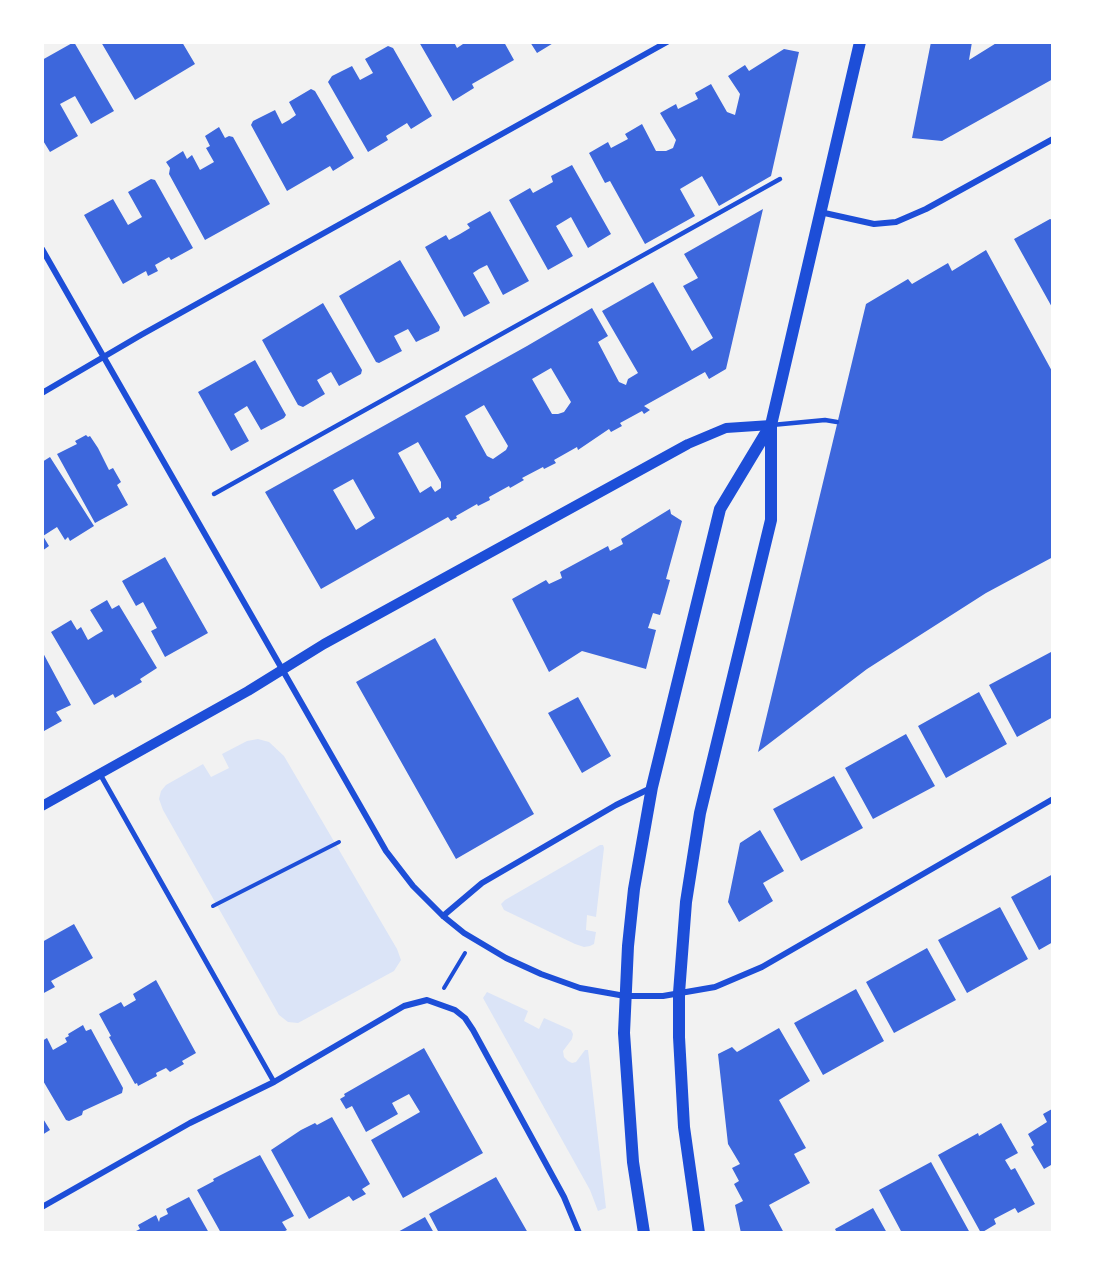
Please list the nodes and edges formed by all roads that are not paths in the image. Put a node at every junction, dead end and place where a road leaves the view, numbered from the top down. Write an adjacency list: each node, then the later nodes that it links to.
1 (667, 42): 7 (street)
2 (860, 42): 5 (main road)
3 (1053, 139): 5 (street)
4 (780, 179): 11 (lane)
5 (819, 212): 10 (main road)
6 (42, 249): 7 (street)
7 (103, 358): 8 (street); 12 (street)
8 (42, 393)
9 (837, 422): 10 (lane)
10 (771, 425): 12 (street); 14 (main road); 18 (main road)
11 (214, 494)
12 (282, 669): 13 (street); 17 (street)
13 (100, 774): 16 (street); 20 (street)
14 (652, 787): 17 (street); 19 (main road)
15 (1053, 799): 18 (street)
16 (42, 806)
17 (443, 916): 19 (street)
18 (679, 993): 19 (street); 24 (main road)
19 (625, 996): 23 (main road)
20 (274, 1082): 21 (street); 22 (street)
21 (42, 1207)
22 (579, 1233)
23 (644, 1233)
24 (699, 1233)

